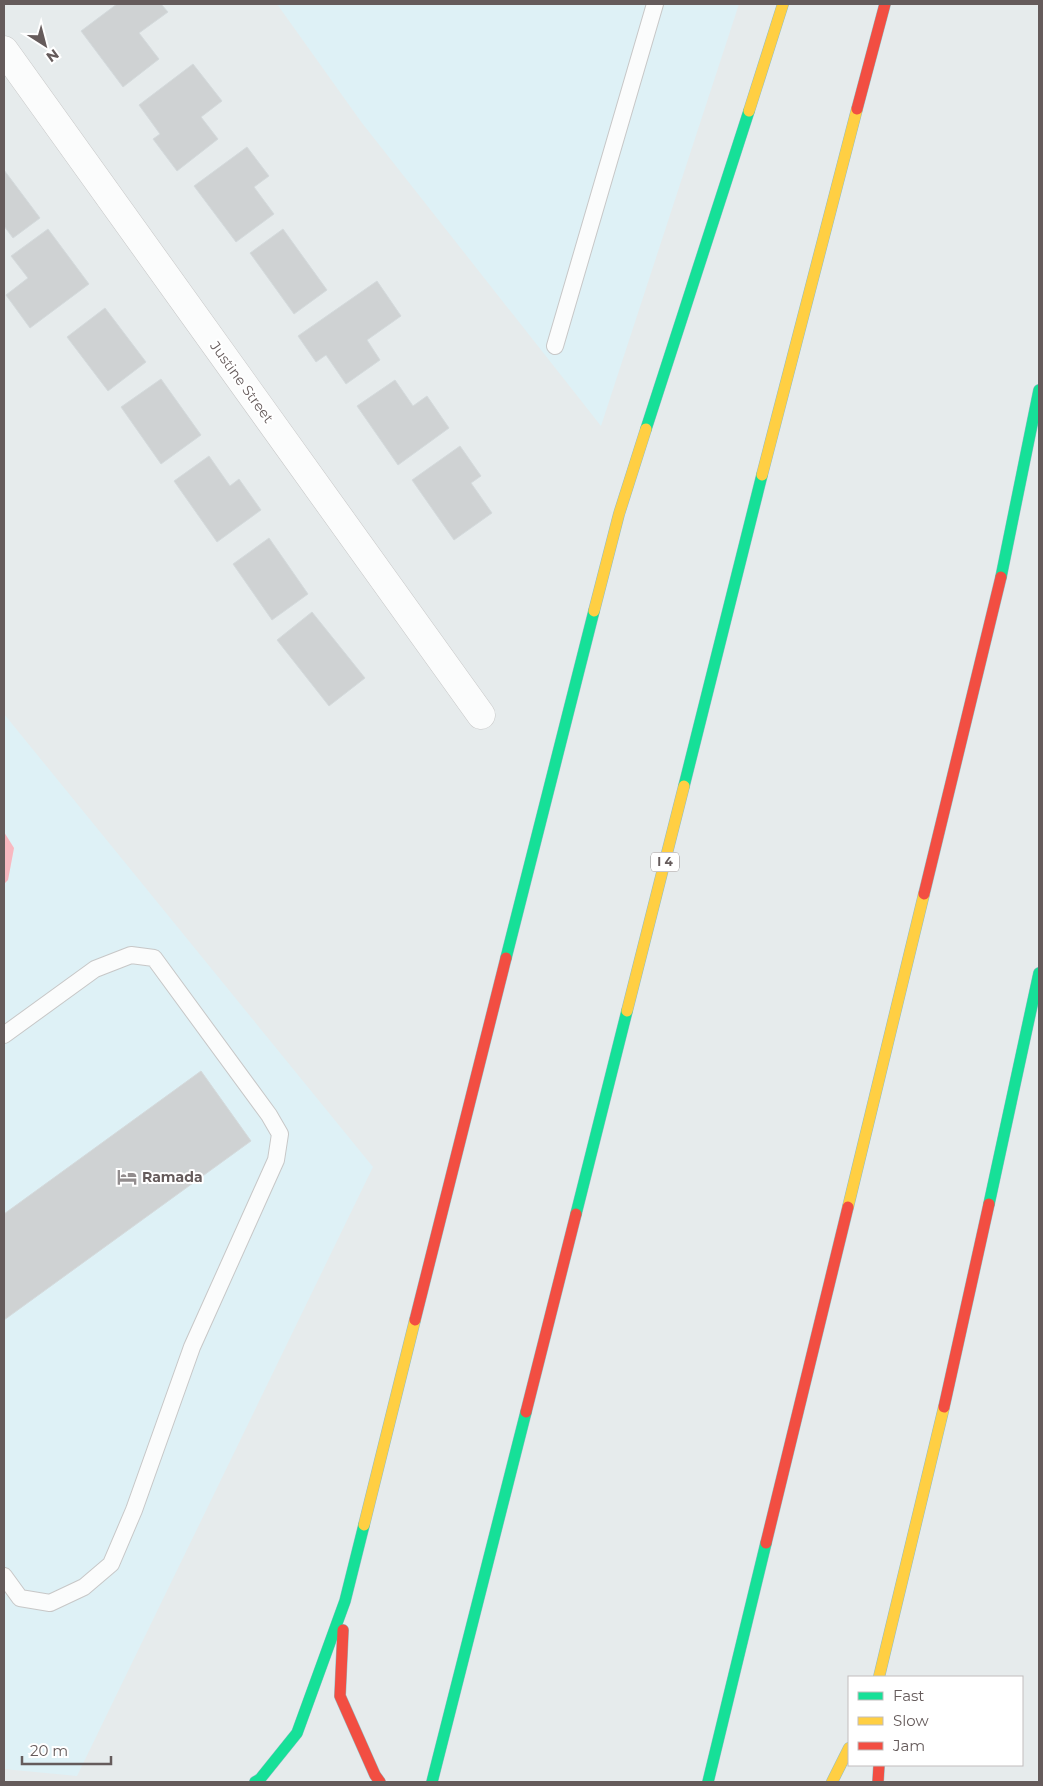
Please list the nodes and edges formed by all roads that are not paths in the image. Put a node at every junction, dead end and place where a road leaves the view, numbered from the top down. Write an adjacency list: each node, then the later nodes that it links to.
1 (655, 4): 5 (lane)
2 (783, 4): 11 (highway)
3 (885, 4): 17 (highway, I 4)
4 (4, 50): 7 (street, Justine Street)
5 (556, 346)
6 (1039, 390): 18 (highway)
7 (481, 715)
8 (1039, 974): 12 (highway)
9 (4, 1036): 10 (lane)
10 (4, 1576)
11 (345, 1601): 15 (highway); 16 (highway)
12 (880, 1675)
13 (848, 1750): 19 (highway)
14 (878, 1766): 20 (highway)
15 (256, 1782)
16 (380, 1782)
17 (432, 1782)
18 (708, 1782)
19 (832, 1782)
20 (878, 1782)

